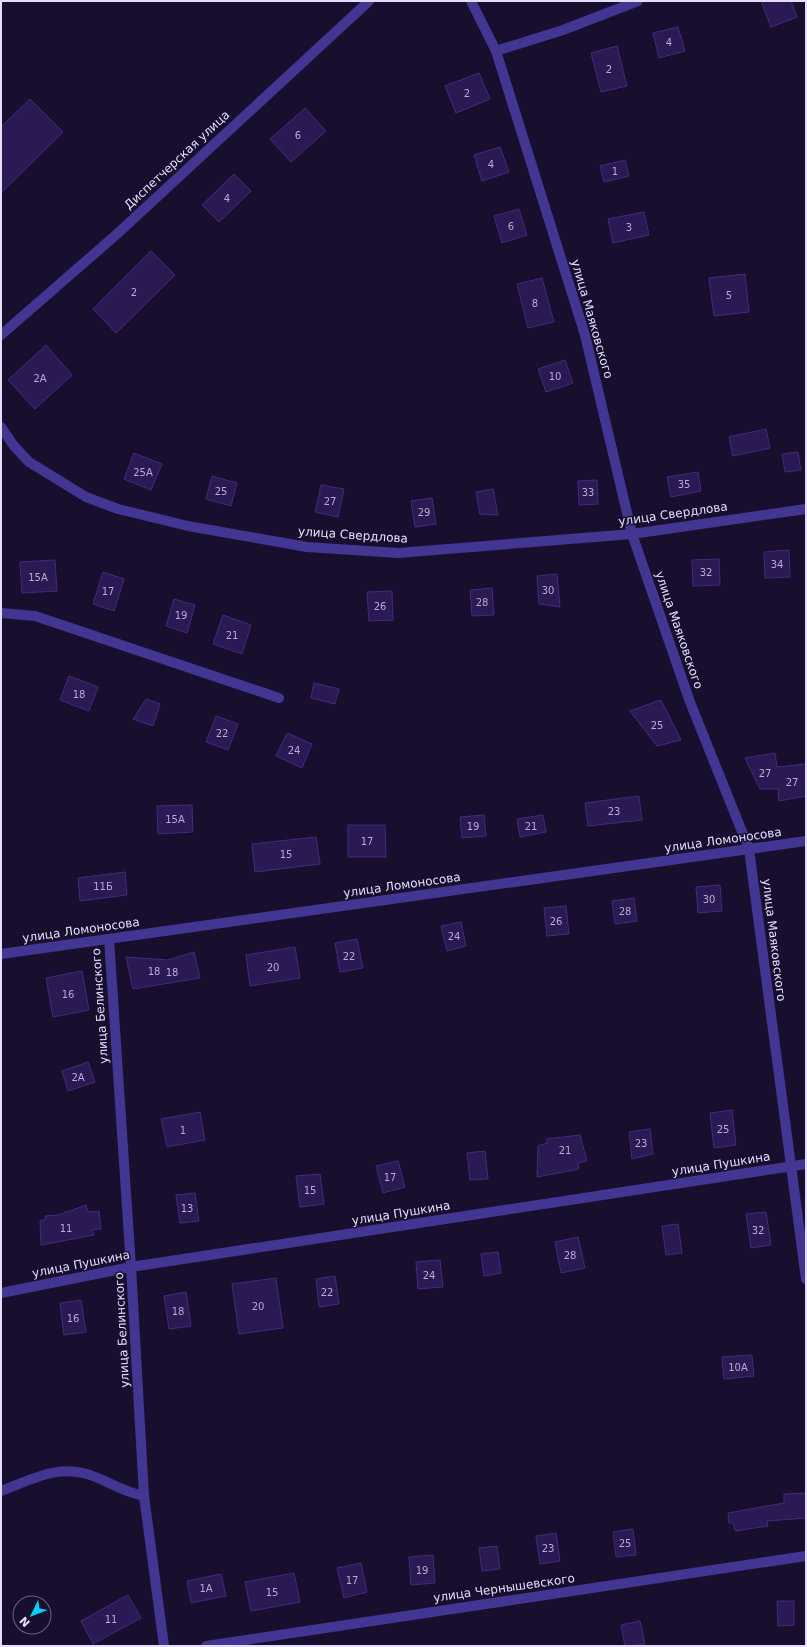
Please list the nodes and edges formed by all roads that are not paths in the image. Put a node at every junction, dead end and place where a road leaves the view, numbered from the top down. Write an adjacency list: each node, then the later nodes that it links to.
1 (369, 1): 5 (street, Диспетчерская улица)
2 (471, 1): 4 (street, улица Маяковского)
3 (638, 1): 4 (street)
4 (496, 51): 8 (street, улица Маяковского)
5 (1, 335)
6 (1, 427): 8 (street, улица Свердлова)
7 (806, 509): 8 (street, улица Свердлова)
8 (632, 534): 12 (street, улица Маяковского)
9 (1, 614): 10 (street)
10 (279, 698)
11 (806, 841): 12 (street, улица Ломоносова)
12 (749, 849): 13 (street, улица Ломоносова); 16 (street, улица Маяковского)
13 (109, 939): 14 (street, улица Ломоносова); 17 (street, улица Белинского)
14 (1, 954)
15 (806, 1164): 16 (street, улица Пушкина)
16 (791, 1166): 17 (street, улица Пушкина); 18 (street, улица Маяковского)
17 (131, 1267): 19 (street, улица Пушкина); 21 (street, улица Белинского)
18 (806, 1280)
19 (1, 1293)
20 (1, 1491): 21 (street)
21 (144, 1496): 23 (street, улица Белинского)
22 (806, 1556): 24 (street, улица Чернышевского)
23 (164, 1646)
24 (206, 1646)

